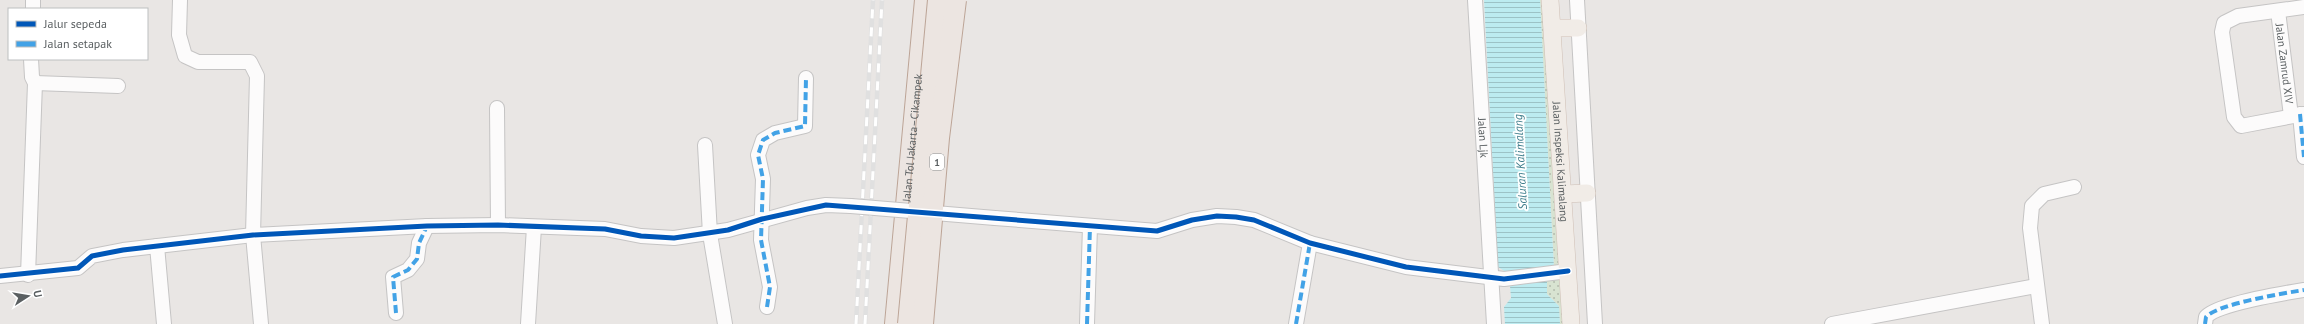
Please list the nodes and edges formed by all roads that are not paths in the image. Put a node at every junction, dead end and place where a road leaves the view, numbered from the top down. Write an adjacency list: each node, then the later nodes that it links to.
1 (180, 0): 30 (street)
2 (925, 0): 45 (highway, Jalan Tol Jakarta–Cikampek)
3 (938, 0): 46 (highway, 1, bridge)
4 (948, 0): 47 (highway, 1)
5 (956, 0): 47 (highway, 1, bridge)
6 (1475, 0): 36 (street, Jalan Ljk)
7 (1550, 0): 11 (main road, Jalan Inspeksi Kalimalang)
8 (1577, 0): 12 (street)
9 (2304, 7): 10 (street)
10 (2278, 11): 18 (street, Jalan Zamrud XIV); 18 (street)
11 (1554, 28): 12 (main road); 23 (main road, Jalan Inspeksi Kalimalang)
12 (1578, 28): 22 (street)
13 (31, 60): 15 (street)
14 (806, 78): 24 (street)
15 (35, 83): 16 (street); 34 (street)
16 (118, 86)
17 (497, 108): 25 (street)
18 (2298, 115): 20 (street, Jalan Zamrud XIV)
19 (705, 145): 29 (street)
20 (2304, 157)
21 (2074, 187): 37 (street)
22 (1587, 193): 23 (main road); 52 (street)
23 (1564, 194): 33 (main road, Jalan Inspeksi Kalimalang)
24 (762, 219): 27 (street, bridge); 29 (street); 39 (street)
25 (498, 225): 26 (street); 28 (street)
26 (427, 226): 30 (street); 40 (street)
27 (1090, 226): 31 (street); 48 (street)
28 (534, 227): 29 (street); 43 (street)
29 (710, 234): 44 (street)
30 (253, 235): 32 (street); 42 (street)
31 (1310, 243): 36 (street); 49 (street)
32 (157, 246): 34 (street); 41 (street)
33 (1568, 272): 36 (street); 51 (main road, Jalan Inspeksi Kalimalang)
34 (28, 275): 35 (street)
35 (0, 276)
36 (1498, 278): 50 (street, Jalan Ljk)
37 (2036, 286): 53 (street); 54 (street)
38 (2304, 290): 55 (street)
39 (767, 307)
40 (396, 313)
41 (164, 324)
42 (261, 324)
43 (528, 324)
44 (725, 324)
45 (895, 324)
46 (908, 324)
47 (922, 324)
48 (1087, 324)
49 (1296, 324)
50 (1494, 324)
51 (1571, 324)
52 (1594, 324)
53 (1832, 324)
54 (2042, 324)
55 (2205, 324)

